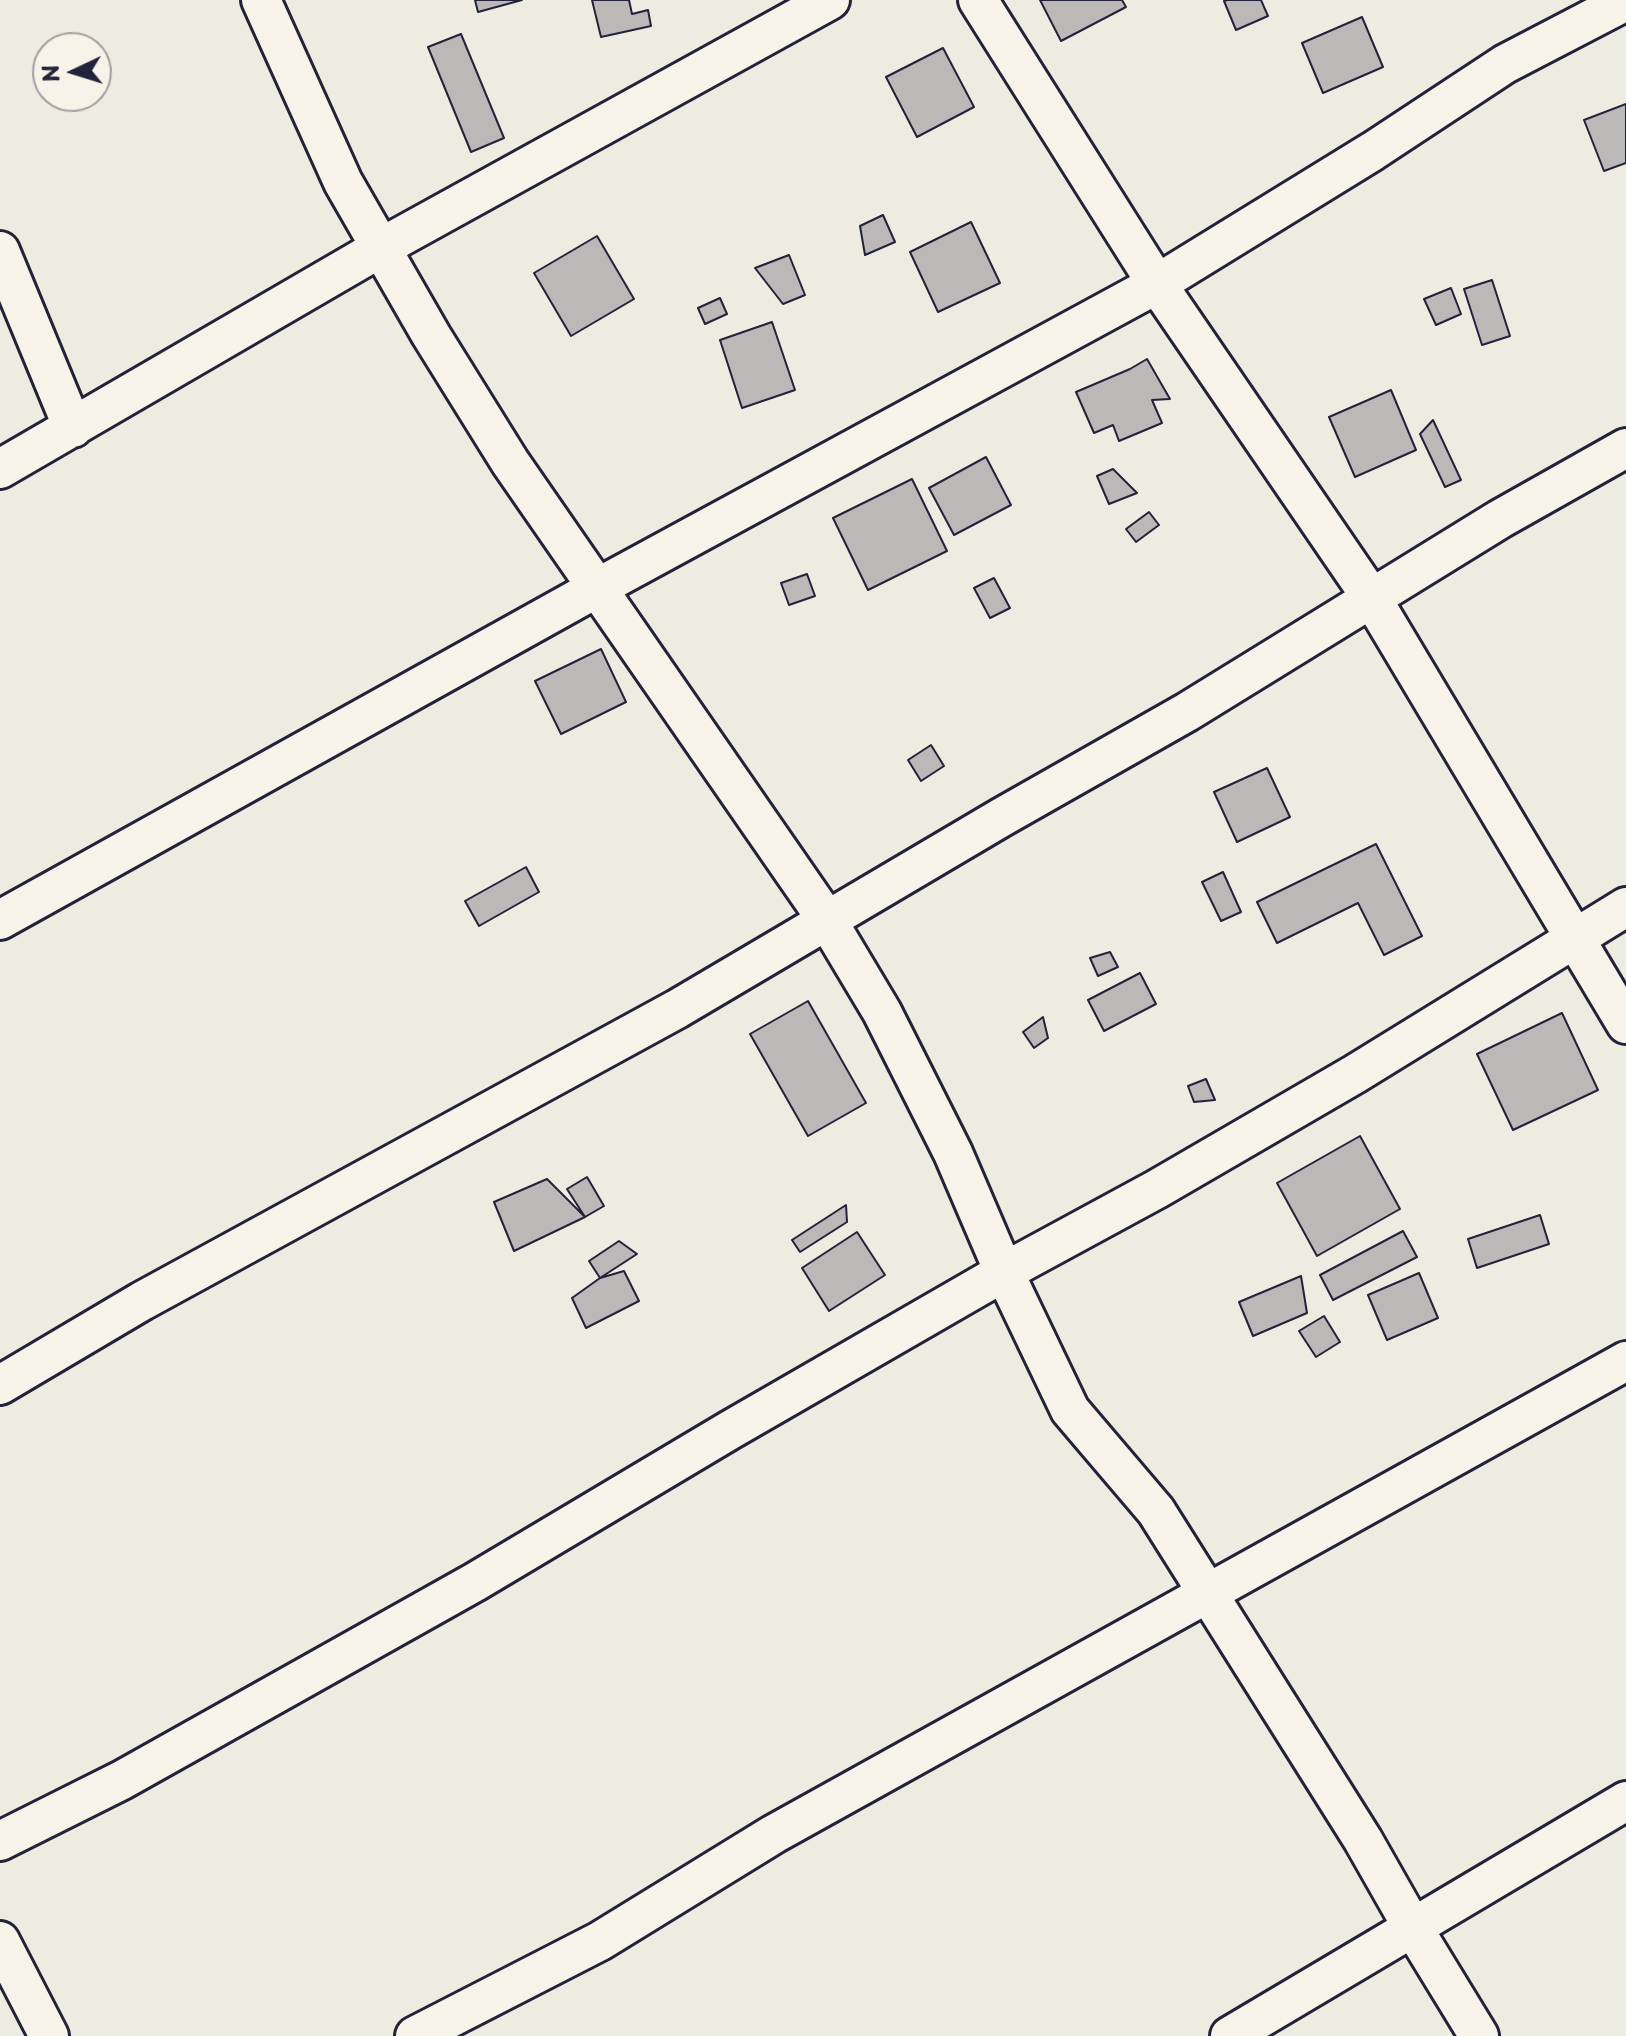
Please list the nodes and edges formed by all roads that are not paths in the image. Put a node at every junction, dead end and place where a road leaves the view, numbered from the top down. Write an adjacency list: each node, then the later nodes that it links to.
1 (261, 0): 6 (street)
2 (830, 0): 5 (street)
3 (978, 0): 8 (street)
4 (1626, 1): 8 (street)
5 (790, 9): 6 (street)
6 (382, 247): 9 (street); 12 (street)
7 (0, 251): 9 (street)
8 (1157, 284): 12 (street); 13 (street)
9 (73, 428): 11 (street)
10 (1626, 448): 13 (street)
11 (0, 469)
12 (597, 588): 15 (street); 16 (street)
13 (1371, 597): 16 (street); 17 (street)
14 (1626, 907): 17 (street)
15 (0, 920)
16 (827, 920): 19 (street); 21 (street)
17 (1575, 938): 18 (street); 19 (street)
18 (1626, 1024)
19 (1004, 1272): 22 (street); 24 (street)
20 (1626, 1361): 22 (street)
21 (0, 1385)
22 (1208, 1593): 25 (street); 28 (street)
23 (1626, 1801): 25 (street)
24 (0, 1841)
25 (1413, 1928): 29 (street); 30 (street)
26 (0, 1941): 27 (street)
27 (49, 2036)
28 (415, 2036)
29 (1230, 2036)
30 (1479, 2036)

